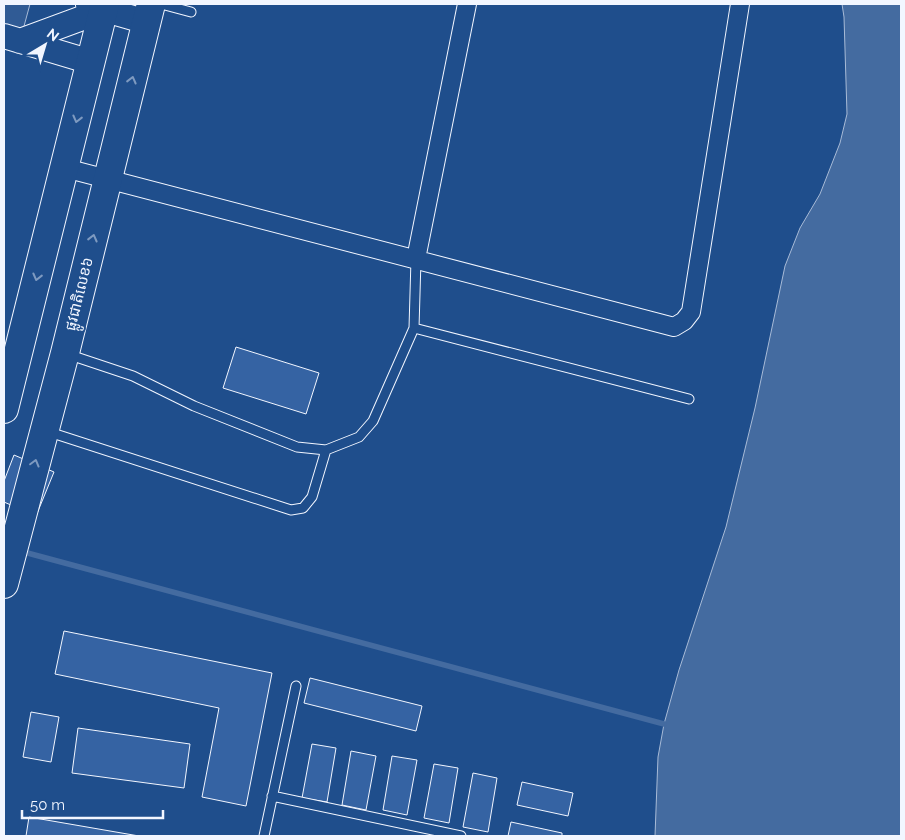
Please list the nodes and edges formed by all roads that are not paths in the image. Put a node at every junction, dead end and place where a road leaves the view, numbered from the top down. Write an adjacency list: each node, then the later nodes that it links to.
1 (467, 4): 10 (street)
2 (740, 4): 10 (street)
3 (97, 6): 4 (street); 6 (street); 7 (highway)
4 (153, 10): 5 (lane); 9 (highway, ផ្លូវជាតិលេខ៦, one-way to 4)
5 (191, 12)
6 (12, 38): 7 (street)
7 (91, 62): 8 (highway, one-way to 8)
8 (64, 168): 9 (street); 14 (highway, one-way to 14)
9 (108, 179): 10 (street); 12 (highway, ផ្លូវជាតិលេខ៦, one-way to 9)
10 (416, 260): 11 (lane)
11 (414, 328): 13 (lane); 16 (lane)
12 (65, 353): 15 (highway, ផ្លូវជាតិលេខ៦); 16 (lane)
13 (688, 399)
14 (4, 409)
15 (43, 430): 16 (lane); 17 (highway, ផ្លូវជាតិលេខ៦, one-way to 15)
16 (326, 450)
17 (4, 582)
18 (296, 686): 19 (lane)
19 (272, 796): 20 (lane); 21 (lane)
20 (434, 833): 22 (lane)
21 (264, 836)
22 (461, 836)

